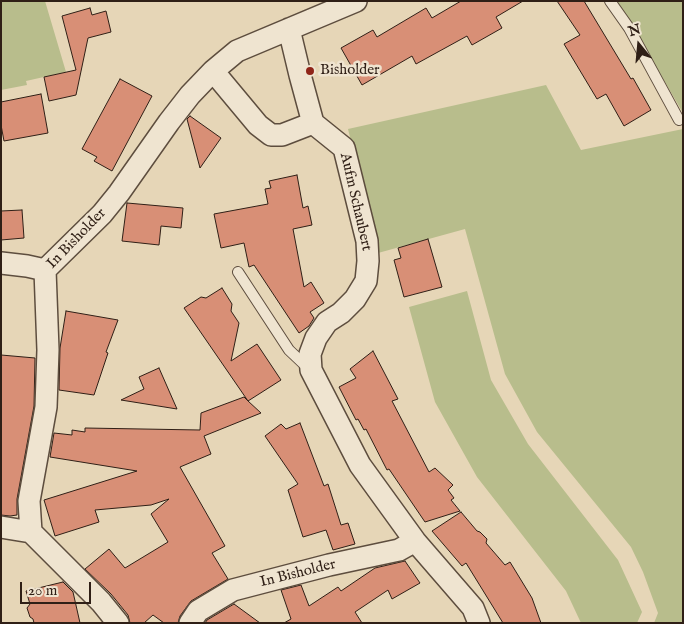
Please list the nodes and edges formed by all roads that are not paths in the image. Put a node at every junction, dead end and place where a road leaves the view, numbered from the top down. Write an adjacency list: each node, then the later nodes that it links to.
1 (356, 1): 3 (street, In Bisholder)
2 (610, 1): 5 (lane)
3 (289, 29): 4 (street, In Bisholder); 6 (street)
4 (213, 71): 6 (street); 8 (street, In Bisholder)
5 (679, 120)
6 (313, 123): 10 (street, Aufm Schaubert)
7 (1, 263): 8 (street)
8 (45, 270): 12 (street, In Bisholder)
9 (238, 272): 10 (lane)
10 (311, 370): 13 (street)
11 (1, 527): 12 (street)
12 (31, 532): 14 (street)
13 (416, 541): 15 (street, In Bisholder); 16 (street)
14 (118, 623)
15 (190, 623)
16 (479, 623)

